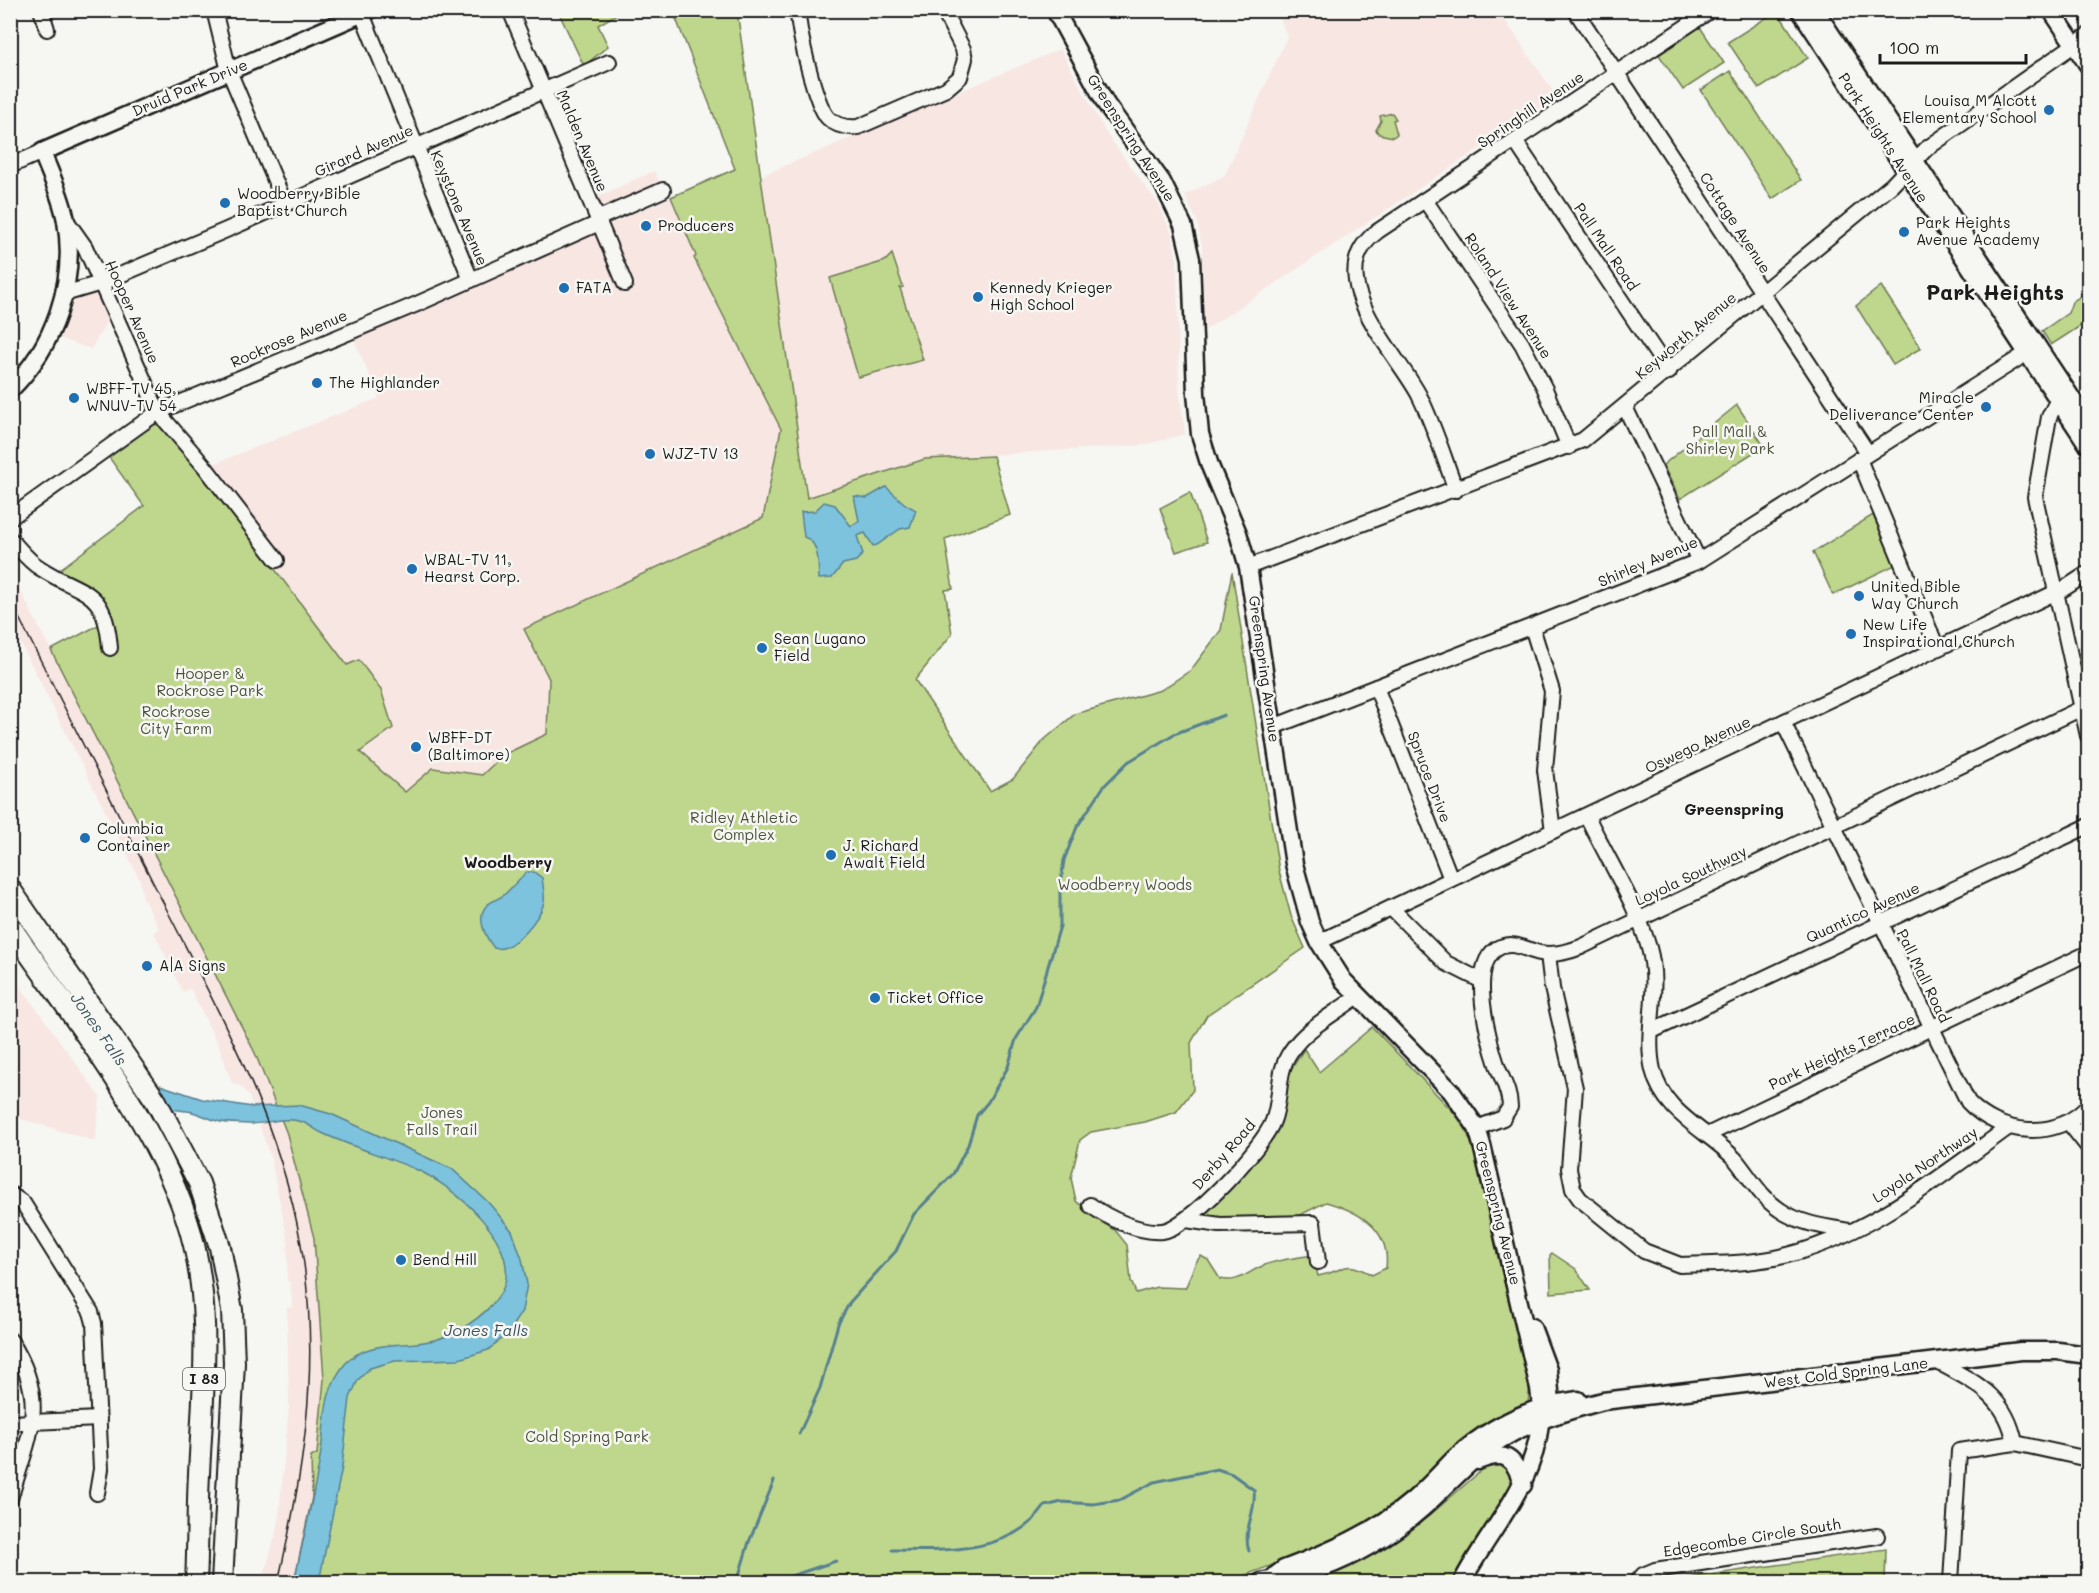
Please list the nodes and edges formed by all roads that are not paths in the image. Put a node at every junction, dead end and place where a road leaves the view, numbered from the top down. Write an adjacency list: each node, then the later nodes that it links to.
1 (41, 10): 13 (street)
2 (214, 10): 17 (street)
3 (510, 10): 19 (street, Malden Avenue)
4 (798, 10): 5 (street)
5 (943, 10)
6 (1054, 10): 50 (main road, Greenspring Avenue)
7 (1575, 10): 18 (street, Cottage Avenue)
8 (1711, 10): 18 (street, Springhill Avenue)
9 (1800, 10): 24 (main road, Park Heights Avenue)
10 (1815, 10): 24 (main road, Park Heights Avenue)
11 (2051, 10): 14 (main road)
12 (366, 12): 17 (main road, Druid Park Drive); 21 (street, Keystone Avenue)
13 (47, 29)
14 (2082, 40): 16 (main road); 24 (street, Keyworth Avenue)
15 (609, 62): 19 (street, Girard Avenue)
16 (2088, 65)
17 (229, 71): 22 (main road, Druid Park Drive); 27 (street)
18 (1616, 73): 20 (street, Springhill Avenue); 34 (street, Cottage Avenue)
19 (543, 91): 21 (street, Girard Avenue); 29 (street, Malden Avenue)
20 (1515, 141): 26 (street, Springhill Avenue); 36 (street, Pall Mall Road)
21 (416, 147): 27 (street, Girard Avenue); 30 (street, Keystone Avenue)
22 (42, 152): 23 (street, Druid Park Drive); 28 (main road)
23 (10, 166)
24 (1909, 166): 34 (street, Keyworth Avenue); 35 (main road, Park Heights Avenue)
25 (663, 190): 29 (street, Rockrose Avenue)
26 (1425, 200): 43 (street, Roland View Avenue); 45 (street, Springhill Avenue)
27 (285, 204): 31 (street, Girard Avenue)
28 (66, 220): 31 (street, Hooper Avenue); 33 (main road)
29 (598, 221): 30 (street, Rockrose Avenue); 32 (street, Malden Avenue)
30 (471, 280): 40 (street, Rockrose Avenue)
31 (101, 283): 33 (street, Girard Avenue); 40 (street, Hooper Avenue)
32 (625, 284)
33 (64, 294): 37 (main road)
34 (1762, 294): 36 (street, Keyworth Avenue); 44 (street, Cottage Avenue)
35 (2032, 350): 38 (main road, Park Heights Avenue); 44 (street, Shirley Avenue)
36 (1669, 372): 39 (street, Keyworth Avenue)
37 (10, 390)
38 (2063, 396): 41 (main road, Park Heights Avenue); 42 (main road, Park Heights Avenue); 52 (street)
39 (1625, 407): 43 (street, Keyworth Avenue); 49 (street)
40 (158, 412): 46 (street, Rockrose Avenue); 48 (street, Hooper Avenue)
41 (2088, 423)
42 (2088, 445)
43 (1569, 447): 45 (street, Keyworth Avenue)
44 (1863, 456): 49 (street, Shirley Avenue); 55 (street, Cottage Avenue)
45 (1456, 490): 50 (street, Keyworth Avenue)
46 (10, 518)
47 (10, 539): 54 (street)
48 (277, 560)
49 (1699, 561): 53 (street, Shirley Avenue)
50 (1248, 567): 59 (main road, Greenspring Avenue)
51 (2088, 573): 52 (street, Oswego Avenue)
52 (2055, 592): 55 (street, Oswego Avenue); 57 (street)
53 (1532, 627): 56 (street, Shirley Avenue); 64 (street)
54 (110, 648)
55 (1937, 648): 58 (street, Oswego Avenue)
56 (1376, 687): 59 (street, Shirley Avenue); 65 (street, Spruce Drive)
57 (2082, 708): 60 (street); 62 (street, Loyola Southway)
58 (1784, 722): 61 (street, Oswego Avenue); 62 (street, Pall Mall Road)
59 (1273, 727): 71 (main road, Greenspring Avenue)
60 (2088, 736)
61 (1587, 816): 64 (street, Oswego Avenue); 68 (street)
62 (1834, 826): 68 (street, Loyola Southway); 69 (street, Pall Mall Road)
63 (2088, 826): 69 (street, Quantico Avenue)
64 (1553, 831): 65 (street, Oswego Avenue)
65 (1451, 879): 67 (street, Oswego Avenue)
66 (10, 889): 104 (highway, I 83)
67 (1391, 908): 71 (street, Oswego Avenue); 74 (street)
68 (1637, 920): 73 (street, Loyola Southway); 77 (street)
69 (1880, 924): 76 (street, Pall Mall Road); 77 (street, Quantico Avenue)
70 (10, 926): 102 (highway, I 83)
71 (1319, 942): 75 (main road, Greenspring Avenue)
72 (2088, 953): 76 (street, Park Heights Terrace)
73 (1548, 954): 74 (street, Loyola Southway); 87 (street, Loyola Northway)
74 (1482, 981): 81 (street)
75 (1358, 996): 81 (main road, Greenspring Avenue); 86 (street, Derby Road)
76 (1930, 1029): 80 (street, Pall Mall Road); 82 (street, Park Heights Terrace)
77 (1652, 1031): 82 (street)
78 (2088, 1106): 79 (street)
79 (2069, 1123): 80 (street); 83 (street)
80 (2009, 1127): 87 (street, Loyola Northway)
81 (1477, 1128): 92 (main road, Greenspring Avenue)
82 (1707, 1135): 87 (street)
83 (2088, 1147)
84 (10, 1194): 93 (street)
85 (1090, 1205): 86 (street)
86 (1186, 1220): 88 (street)
87 (1850, 1231)
88 (1318, 1262)
89 (10, 1340): 95 (street)
90 (2088, 1355): 91 (main road, West Cold Spring Lane)
91 (1938, 1362): 92 (main road, West Cold Spring Lane); 96 (street)
92 (1547, 1412): 98 (main road, West Cold Spring Lane); 99 (main road, Greenspring Avenue); 105 (main road, West Cold Spring Lane); 109 (main road, Greenspring Avenue)
93 (99, 1419): 95 (street); 100 (street)
94 (10, 1422): 95 (street)
95 (32, 1422): 101 (street)
96 (2015, 1443): 97 (street); 111 (street)
97 (2088, 1460)
98 (1466, 1467): 99 (main road); 105 (main road, West Cold Spring Lane)
99 (1523, 1485): 108 (main road, Greenspring Avenue)
100 (97, 1493)
101 (10, 1499)
102 (196, 1528): 106 (highway); 107 (highway, I 83)
103 (1877, 1536): 110 (street, Edgecombe Circle South)
104 (223, 1579)
105 (1266, 1581)
106 (185, 1582)
107 (196, 1582)
108 (1462, 1582)
109 (1473, 1582)
110 (1637, 1582)
111 (1952, 1582)

